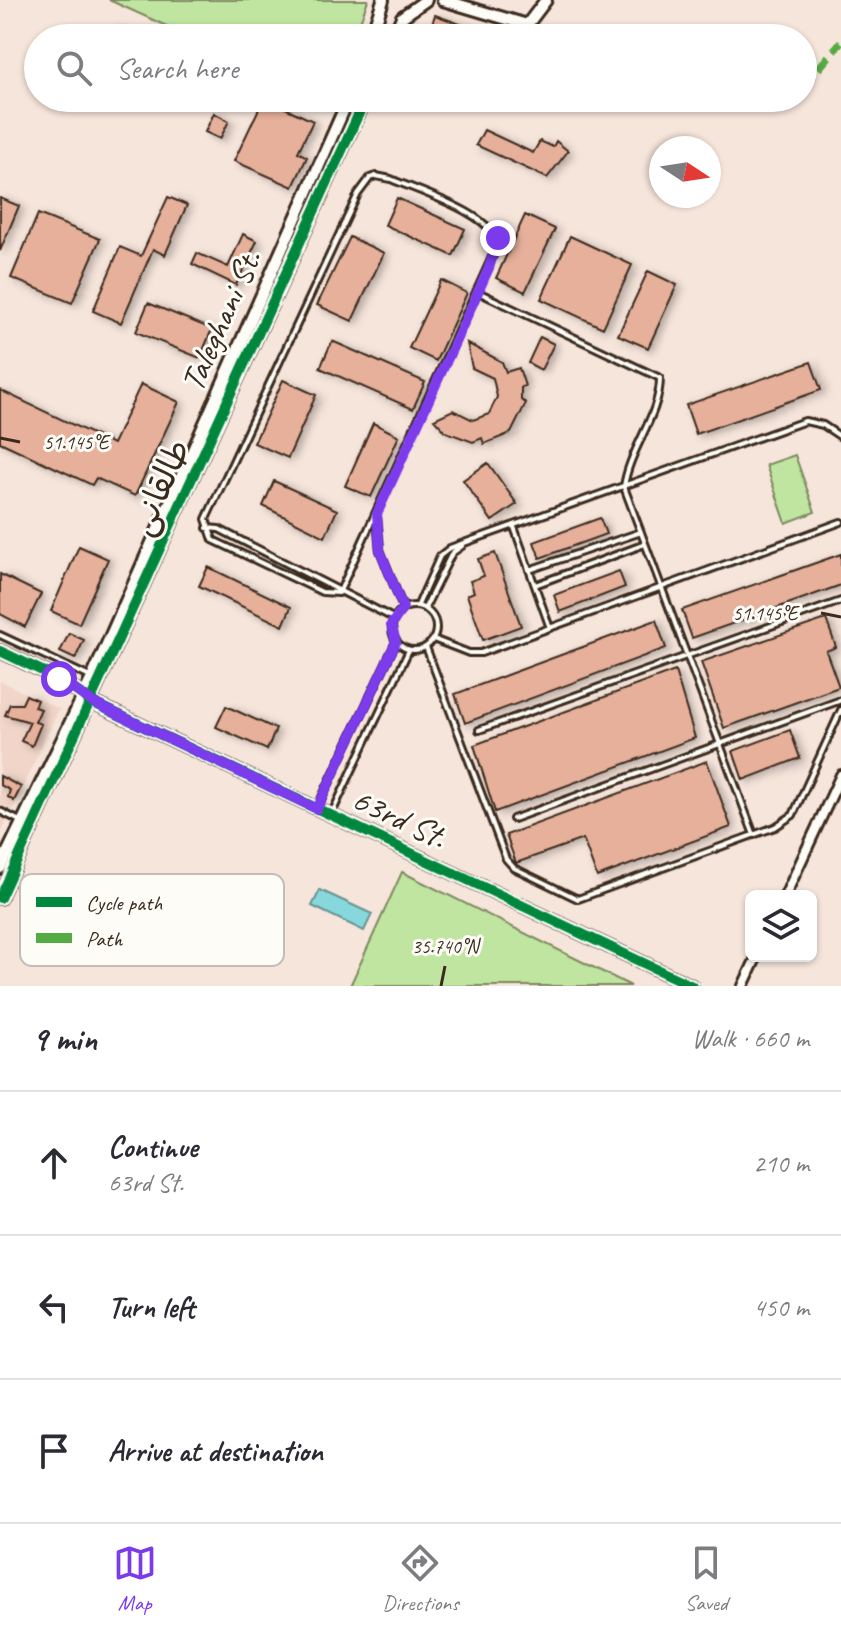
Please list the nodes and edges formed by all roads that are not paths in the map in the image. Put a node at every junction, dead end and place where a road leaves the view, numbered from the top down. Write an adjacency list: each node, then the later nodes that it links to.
1 (383, 0): 5 (street)
2 (426, 0): 6 (street)
3 (443, 0): 7 (street)
4 (546, 0): 8 (street)
5 (375, 24)
6 (399, 24)
7 (524, 24)
8 (528, 24)
9 (343, 112): 38 (street, Taleghani St.)
10 (360, 112): 39 (street, طالقانی)
11 (478, 292): 13 (lane); 14 (lane); 17 (lane)
12 (841, 437): 13 (lane)
13 (624, 487): 16 (lane); 18 (lane)
14 (377, 514): 24 (lane); 27 (lane)
15 (841, 522): 23 (lane)
16 (514, 527): 19 (lane); 21 (lane)
17 (207, 528): 24 (lane); 24 (lane)
18 (641, 532): 20 (lane); 21 (lane)
19 (466, 544): 26 (lane); 28 (lane)
20 (646, 544): 22 (lane); 23 (lane)
21 (529, 570): 22 (lane)
22 (535, 585): 30 (lane)
23 (663, 588): 30 (lane); 37 (lane)
24 (339, 593): 29 (lane)
25 (841, 601): 37 (lane)
26 (418, 605): 27 (lane); 28 (lane)
27 (403, 608): 29 (lane)
28 (425, 608): 32 (lane)
29 (393, 618): 33 (lane)
30 (550, 628): 32 (lane)
31 (0, 635): 38 (lane)
32 (433, 639): 34 (lane)
33 (396, 642): 35 (lane); 45 (lane)
34 (426, 647): 35 (lane); 50 (lane)
35 (409, 650): 47 (lane)
36 (0, 651): 39 (street, 63rd St.)
37 (688, 655): 42 (lane); 43 (lane)
38 (92, 678): 39 (street, Taleghani St.)
39 (88, 699): 45 (street, 63rd St.); 49 (street, Taleghani St.); 53 (street, طالقانی)
40 (841, 700): 43 (lane)
41 (841, 710): 50 (lane)
42 (479, 730)
43 (720, 743): 48 (lane); 50 (lane)
44 (841, 775): 52 (street)
45 (317, 809): 47 (street, 63rd St.)
46 (0, 811): 49 (lane)
47 (331, 815): 55 (street, 63rd St.)
48 (513, 819)
49 (22, 822): 51 (street, Taleghani St.)
50 (754, 835)
51 (0, 868)
52 (788, 890)
53 (0, 898)
54 (754, 962): 56 (street)
55 (692, 986)
56 (743, 986)

